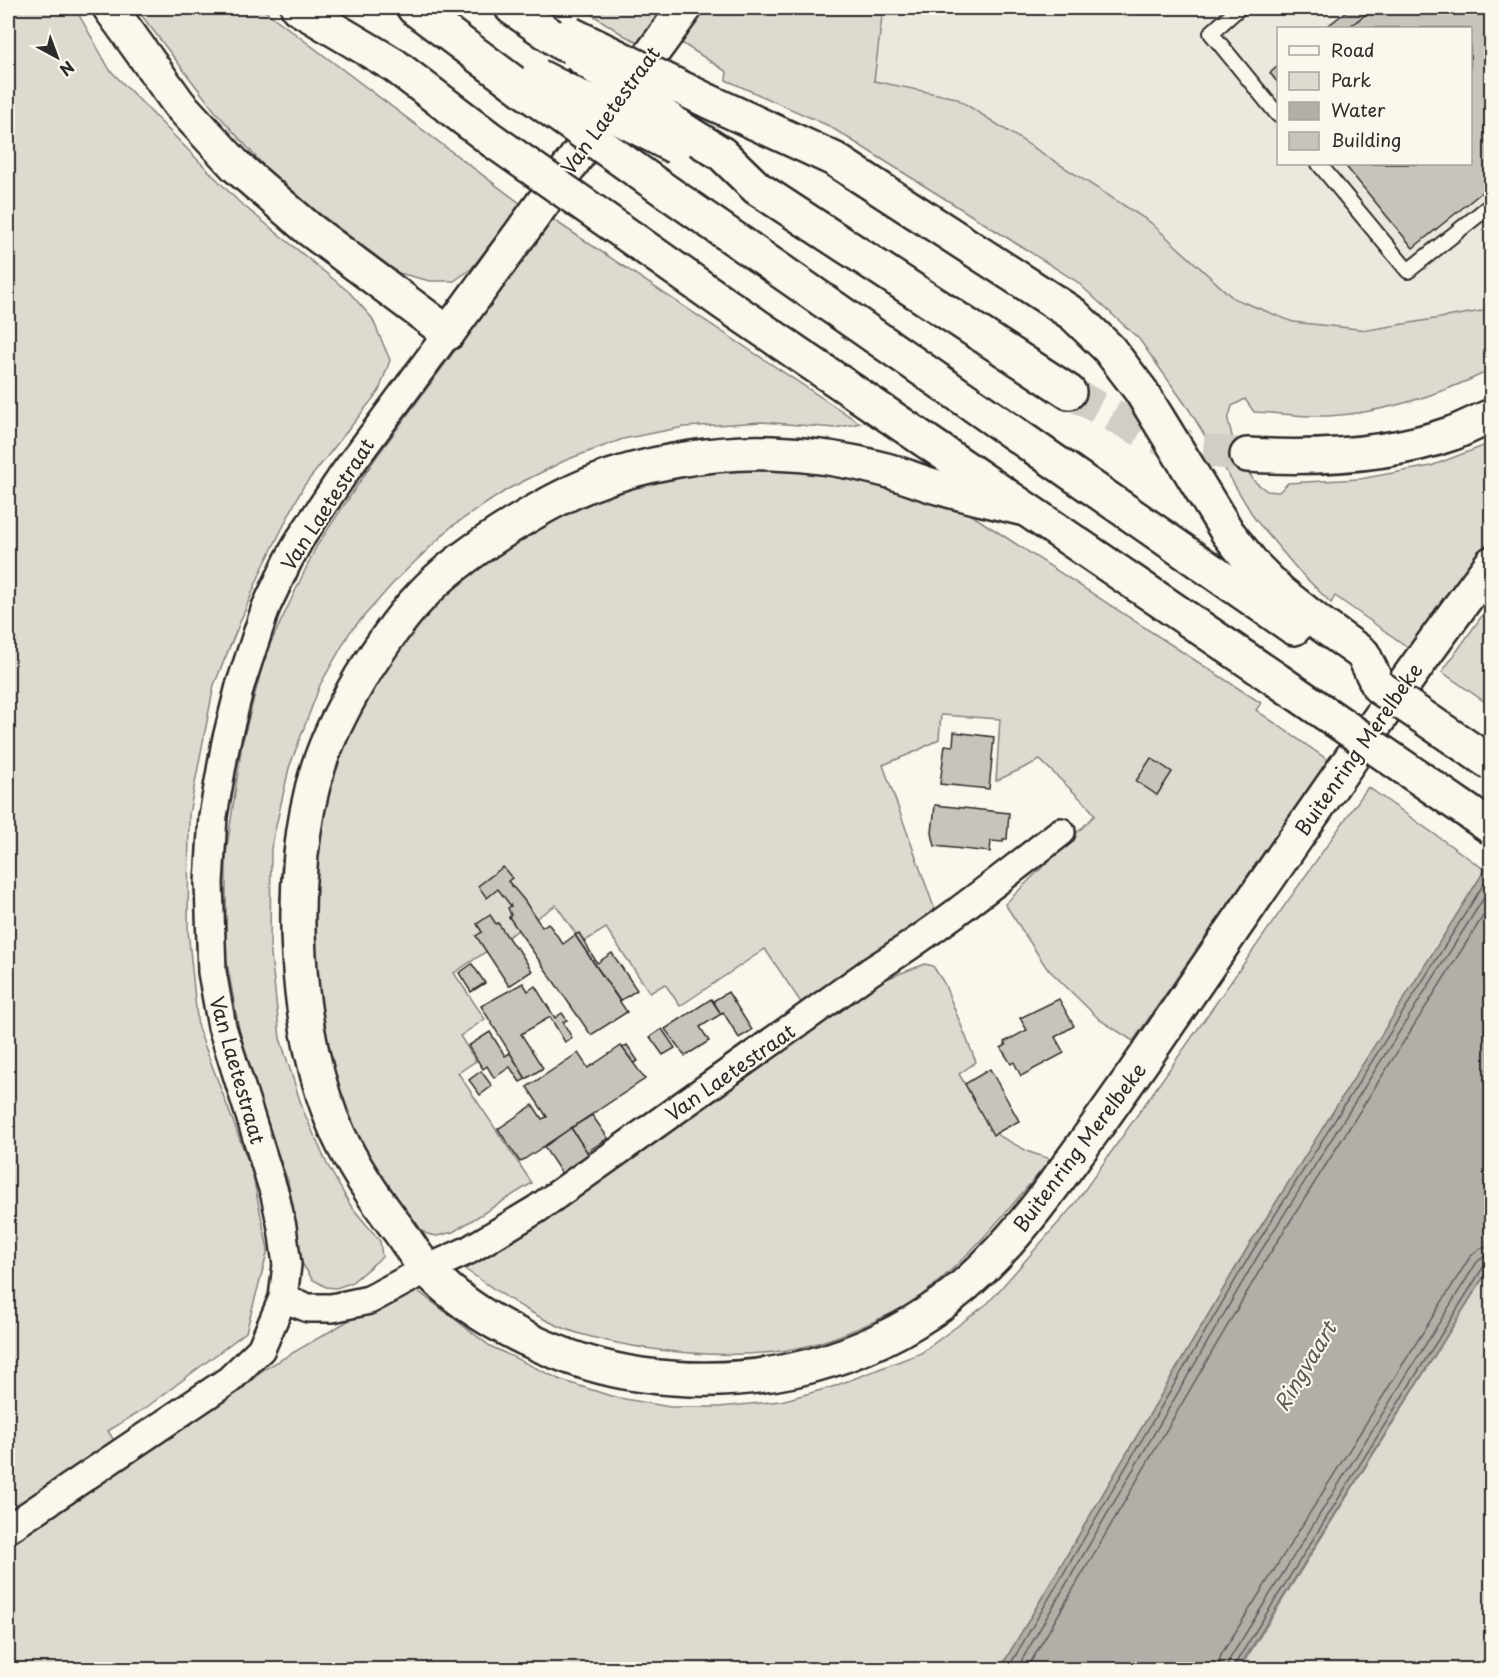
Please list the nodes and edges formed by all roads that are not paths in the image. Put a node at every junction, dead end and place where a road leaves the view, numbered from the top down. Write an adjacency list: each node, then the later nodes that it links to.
1 (110, 8): 15 (main road)
2 (298, 8): 9 (main road)
3 (336, 8): 9 (main road)
4 (415, 8): 10 (main road)
5 (685, 8): 15 (main road, Van Laetestraat)
6 (1239, 8): 11 (lane)
7 (519, 13): 8 (main road)
8 (567, 39): 12 (main road, bridge); 21 (main road, bridge)
9 (394, 65): 19 (main road, bridge)
10 (532, 84): 12 (main road, bridge); 21 (main road, bridge)
11 (1277, 114)
12 (680, 139): 16 (main road)
13 (1320, 165): 14 (lane)
14 (1491, 204)
15 (448, 333): 26 (street, Van Laetestraat)
16 (1069, 392)
17 (1491, 416): 18 (main road)
18 (1247, 455)
19 (1025, 509): 23 (main road, bridge); 25 (main road, Buitenring Merelbeke)
20 (1491, 563): 25 (main road, Buitenring Merelbeke)
21 (1313, 630): 22 (main road, bridge)
22 (1491, 764)
23 (1491, 828)
24 (1060, 832): 25 (street, Van Laetestraat)
25 (427, 1269): 26 (street, Van Laetestraat)
26 (283, 1298): 27 (street, Van Laetestraat)
27 (8, 1529)

